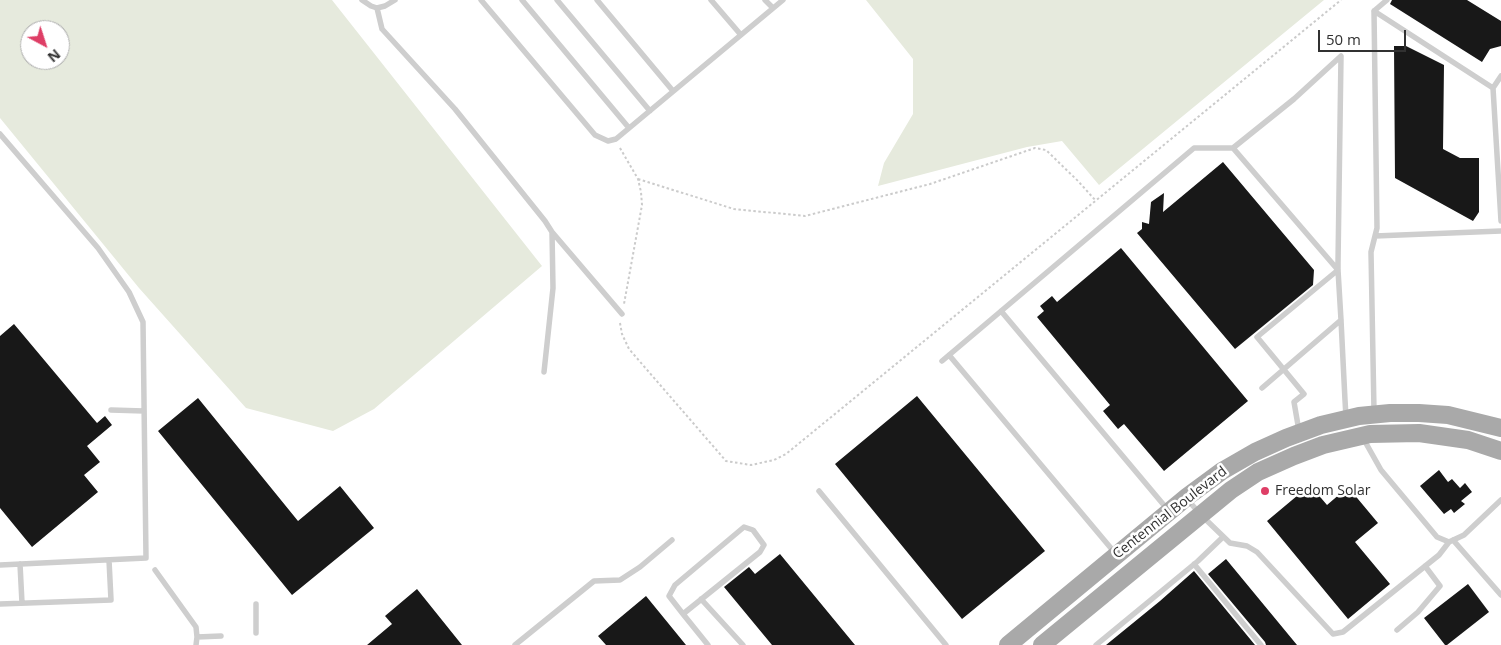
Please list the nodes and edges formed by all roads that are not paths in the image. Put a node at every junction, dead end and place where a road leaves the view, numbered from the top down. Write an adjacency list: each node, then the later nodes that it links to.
1 (362, 0): 11 (lane)
2 (395, 0): 11 (lane)
3 (481, 0): 19 (lane)
4 (522, 0): 19 (lane)
5 (557, 0): 18 (lane)
6 (598, 0): 17 (lane)
7 (711, 0): 14 (lane)
8 (765, 0): 12 (lane)
9 (783, 0): 12 (lane)
10 (1387, 0): 13 (lane)
11 (376, 8): 24 (lane)
12 (773, 8): 14 (lane)
13 (1374, 11): 16 (lane); 25 (lane)
14 (741, 35): 17 (lane)
15 (1501, 76): 16 (lane)
16 (1493, 88): 22 (lane)
17 (673, 91): 18 (lane)
18 (650, 111): 19 (lane)
19 (629, 128)
20 (1, 136): 36 (lane)
21 (1233, 148): 26 (lane); 26 (lane); 27 (lane)
22 (1501, 221)
23 (1501, 231): 25 (lane)
24 (552, 232): 28 (lane); 33 (lane)
25 (1375, 236): 37 (lane)
26 (1338, 270): 29 (lane); 32 (lane)
27 (1001, 310): 30 (lane); 46 (lane)
28 (622, 314)
29 (1341, 320): 32 (lane); 38 (lane)
30 (949, 356): 31 (lane); 51 (lane)
31 (942, 361)
32 (1284, 369): 34 (lane); 40 (lane)
33 (544, 372)
34 (1262, 388)
35 (111, 410): 36 (lane)
36 (144, 411): 52 (lane)
37 (1374, 415): 38 (main road, Centennial Boulevard); 39 (main road, Centennial Boulevard)
38 (1346, 419): 40 (main road, Centennial Boulevard)
39 (1501, 428)
40 (1299, 433): 44 (main road, Centennial Boulevard)
41 (1362, 436): 42 (main road, Centennial Boulevard); 47 (main road, Centennial Boulevard); 50 (lane)
42 (1501, 452)
43 (819, 491): 72 (lane)
44 (1186, 497): 46 (main road, Centennial Boulevard); 47 (lane)
45 (1501, 500): 50 (lane)
46 (1169, 512): 51 (main road, Centennial Boulevard)
47 (1200, 515): 48 (lane); 74 (main road, Centennial Boulevard)
48 (1224, 537): 54 (lane); 56 (lane)
49 (672, 540): 69 (lane)
50 (1451, 541): 56 (lane); 58 (lane)
51 (1117, 555): 73 (main road, Centennial Boulevard)
52 (109, 560): 53 (lane); 60 (lane)
53 (20, 564): 55 (lane); 60 (lane)
54 (1194, 564): 75 (lane); 76 (lane)
55 (0, 565)
56 (1426, 566): 64 (lane)
57 (155, 570): 67 (lane)
58 (1501, 596)
59 (701, 599): 63 (lane); 63 (lane); 71 (lane)
60 (22, 603): 61 (lane)
61 (0, 604)
62 (256, 604): 65 (lane)
63 (683, 614): 70 (lane)
64 (1397, 630)
65 (256, 634)
66 (221, 636): 67 (lane)
67 (197, 637): 68 (lane)
68 (196, 645)
69 (515, 645)
70 (708, 645)
71 (743, 645)
72 (946, 645)
73 (1008, 645)
74 (1042, 645)
75 (1096, 645)
76 (1261, 645)

